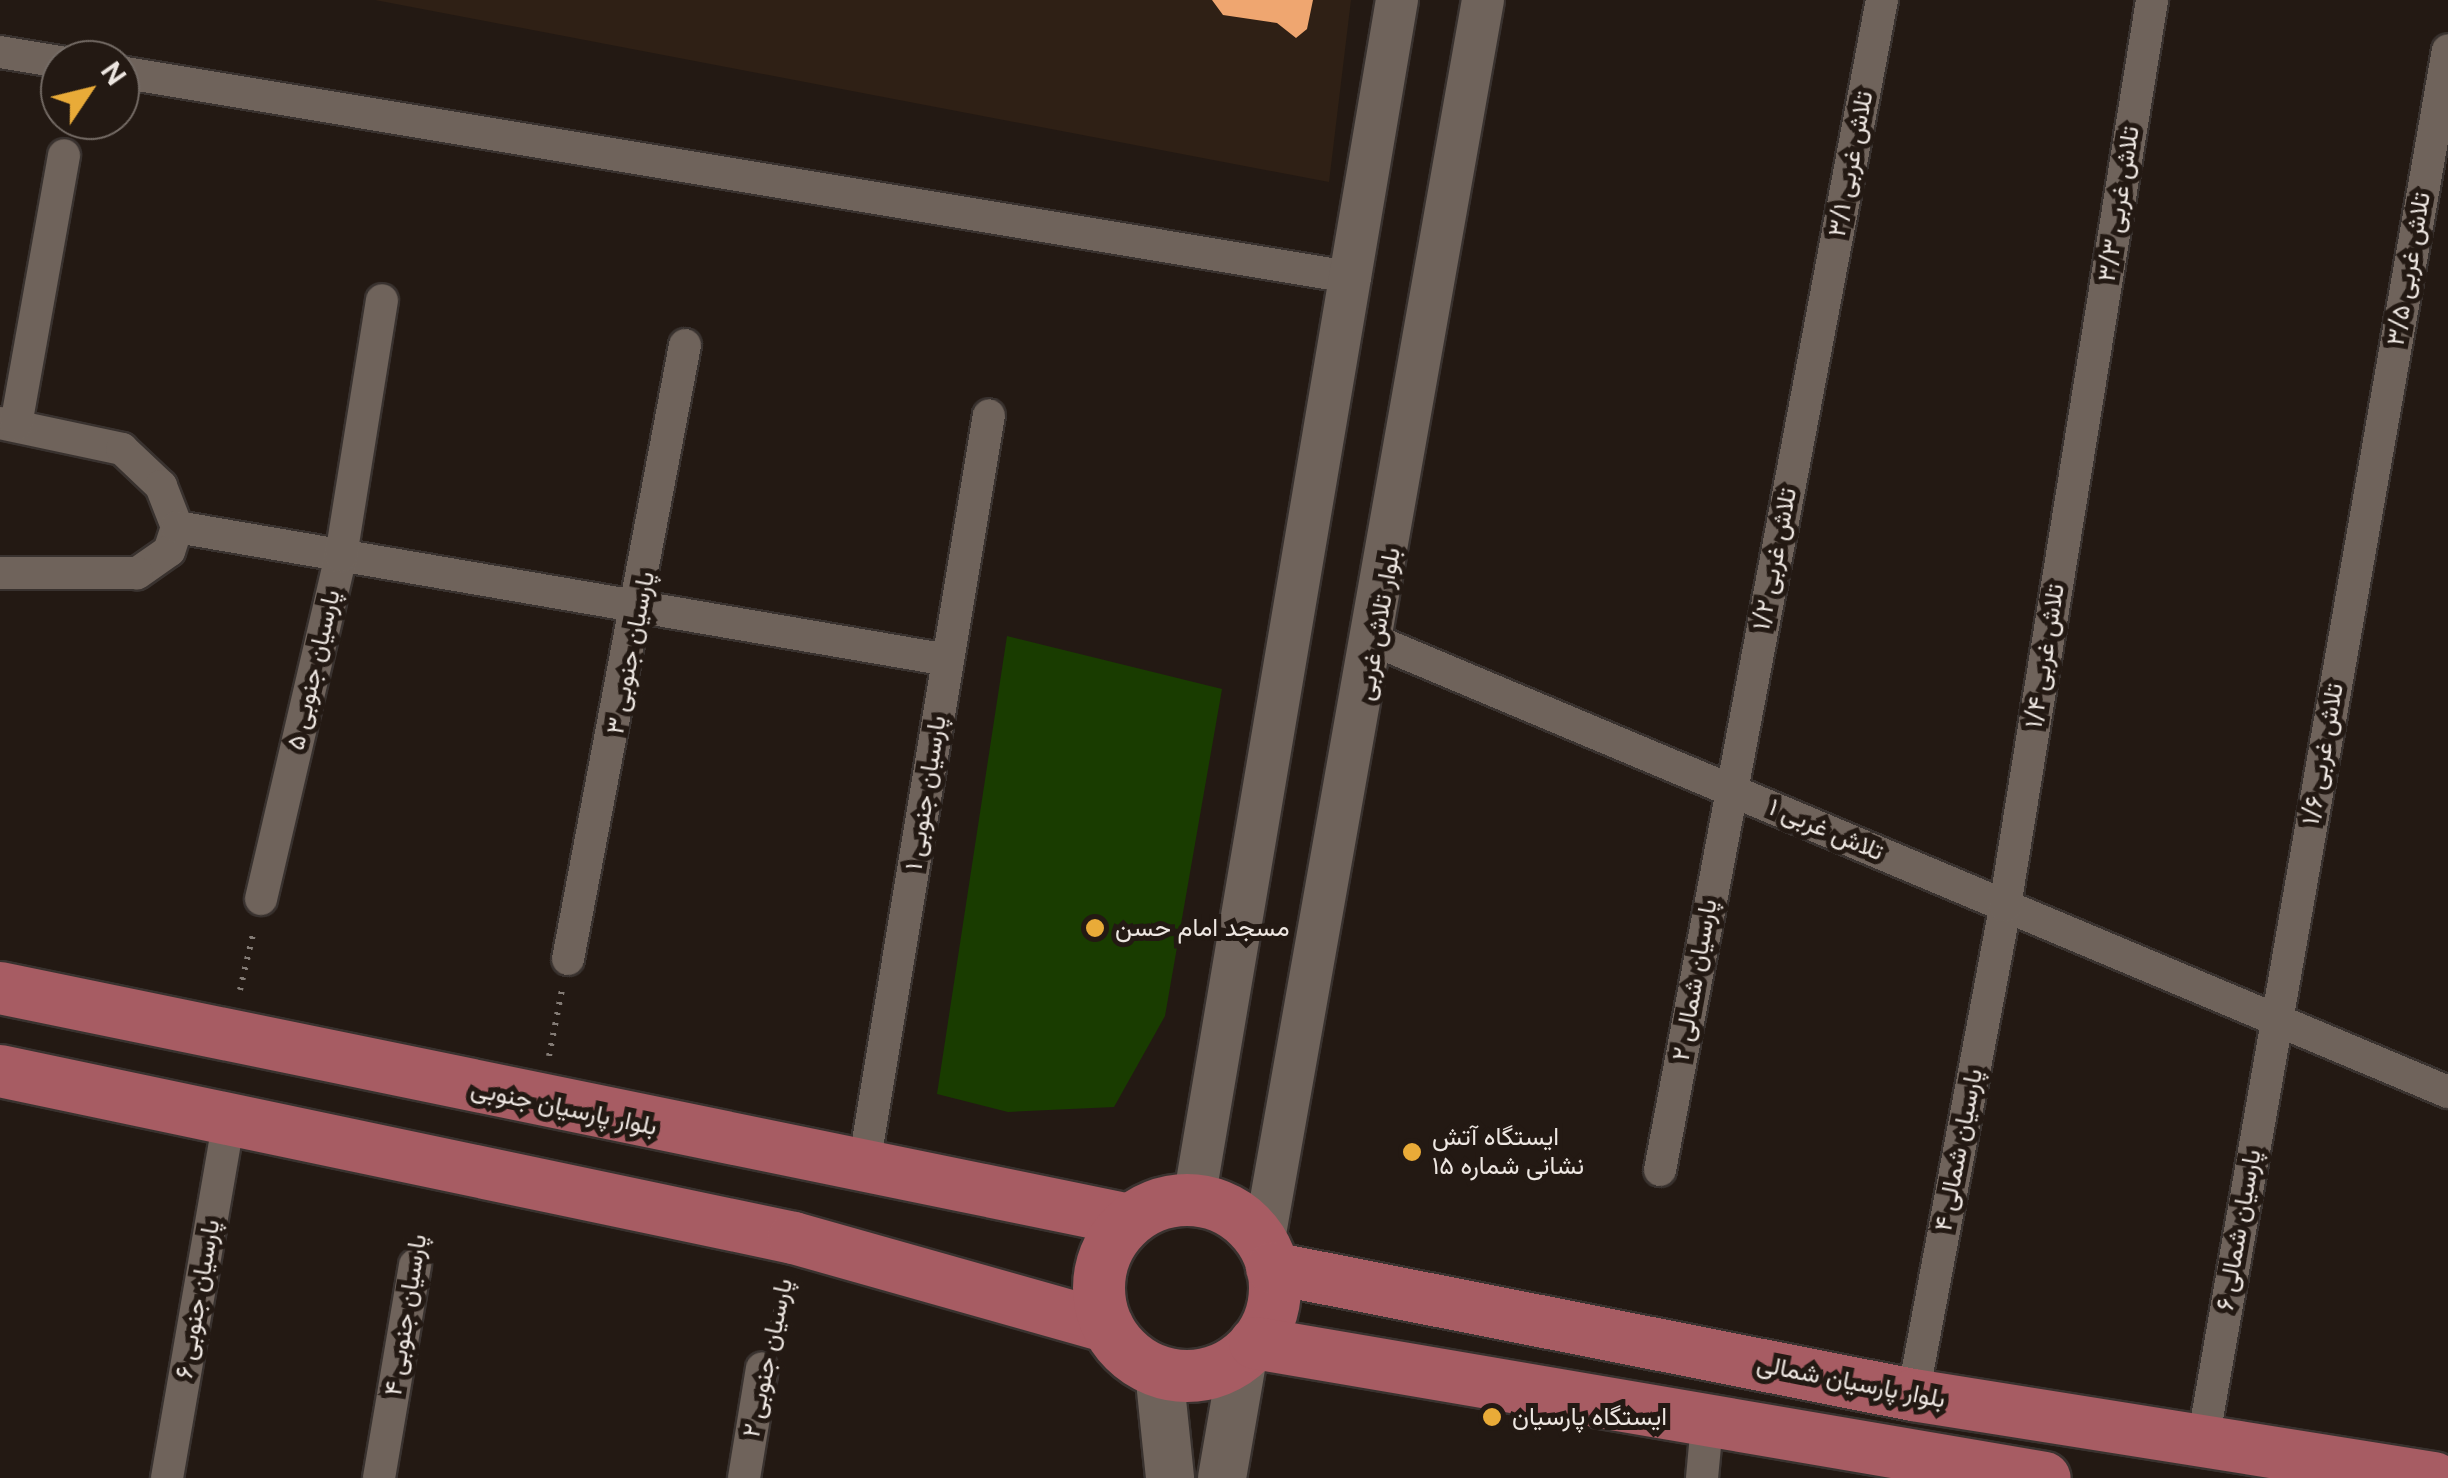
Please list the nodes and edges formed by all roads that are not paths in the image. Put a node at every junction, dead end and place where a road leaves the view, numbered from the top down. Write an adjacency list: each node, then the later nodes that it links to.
1 (1397, 0): 10 (street)
2 (1483, 0): 22 (street, بلوار تلاش غربی)
3 (1882, 0): 12 (street, ۳/۱ تلاش غربی)
4 (2152, 0): 14 (street, ۳/۳ تلاش غربی)
5 (2448, 50): 17 (street, ۳/۵ تلاش غربی)
6 (0, 52): 7 (street)
7 (40, 59)
8 (140, 75): 10 (street)
9 (64, 155): 16 (street)
10 (1355, 278): 35 (street)
11 (382, 300): 19 (street, ۵ پارسیان جنوبی)
12 (1820, 329): 24 (street, ۱/۲ تلاش غربی)
13 (686, 345): 21 (street, ۳ پارسیان جنوبی)
14 (2086, 407): 26 (street, ۱/۴ تلاش غربی)
15 (988, 415): 23 (street, ۱ پارسیان جنوبی)
16 (8, 424): 18 (street)
17 (2370, 488): 29 (street, ۱/۶ تلاش غربی)
18 (177, 528): 19 (street); 20 (street)
19 (341, 556): 21 (street); 25 (street, ۵ پارسیان جنوبی)
20 (0, 573)
21 (641, 608): 23 (street); 27 (street, ۳ پارسیان جنوبی)
22 (1376, 641): 24 (street, ۱ تلاش غربی); 37 (street, بلوار تلاش غربی)
23 (948, 660): 34 (street, ۱ پارسیان جنوبی)
24 (1730, 790): 26 (street, ۱ تلاش غربی); 33 (street, ۲ پارسیان شمالی)
25 (261, 899)
26 (2005, 906): 29 (street, ۱ تلاش غربی); 43 (street, ۴ پارسیان شمالی)
27 (568, 959)
28 (0, 988): 34 (main road, بلوار پارسیان جنوبی)
29 (2275, 1019): 31 (street, ۱ تلاش غربی); 45 (street, ۶ پارسیان شمالی)
30 (0, 1071): 32 (main road)
31 (2448, 1092)
32 (229, 1120): 39 (main road); 49 (street, ۶ پارسیان جنوبی)
33 (1660, 1170)
34 (862, 1171): 36 (main road, بلوار پارسیان جنوبی)
35 (1194, 1200): 36 (main road); 37 (main road)
36 (1129, 1220): 39 (main road)
37 (1268, 1257): 40 (main road); 43 (main road, بلوار پارسیان شمالی)
38 (415, 1265): 46 (street, ۴ پارسیان جنوبی)
39 (1108, 1327): 42 (main road)
40 (1249, 1350): 42 (main road); 44 (main road); 48 (main road)
41 (762, 1368): 50 (street, ۲ پارسیان جنوبی)
42 (1159, 1371): 47 (main road)
43 (1913, 1395): 45 (main road, بلوار پارسیان شمالی)
44 (1707, 1424): 51 (street); 52 (main road)
45 (2203, 1441): 53 (main road, بلوار پارسیان شمالی)
46 (380, 1472)
47 (1170, 1476): 48 (main road)
48 (1222, 1477)
49 (167, 1478)
50 (744, 1478)
51 (1702, 1478)
52 (2045, 1478)
53 (2434, 1478)

